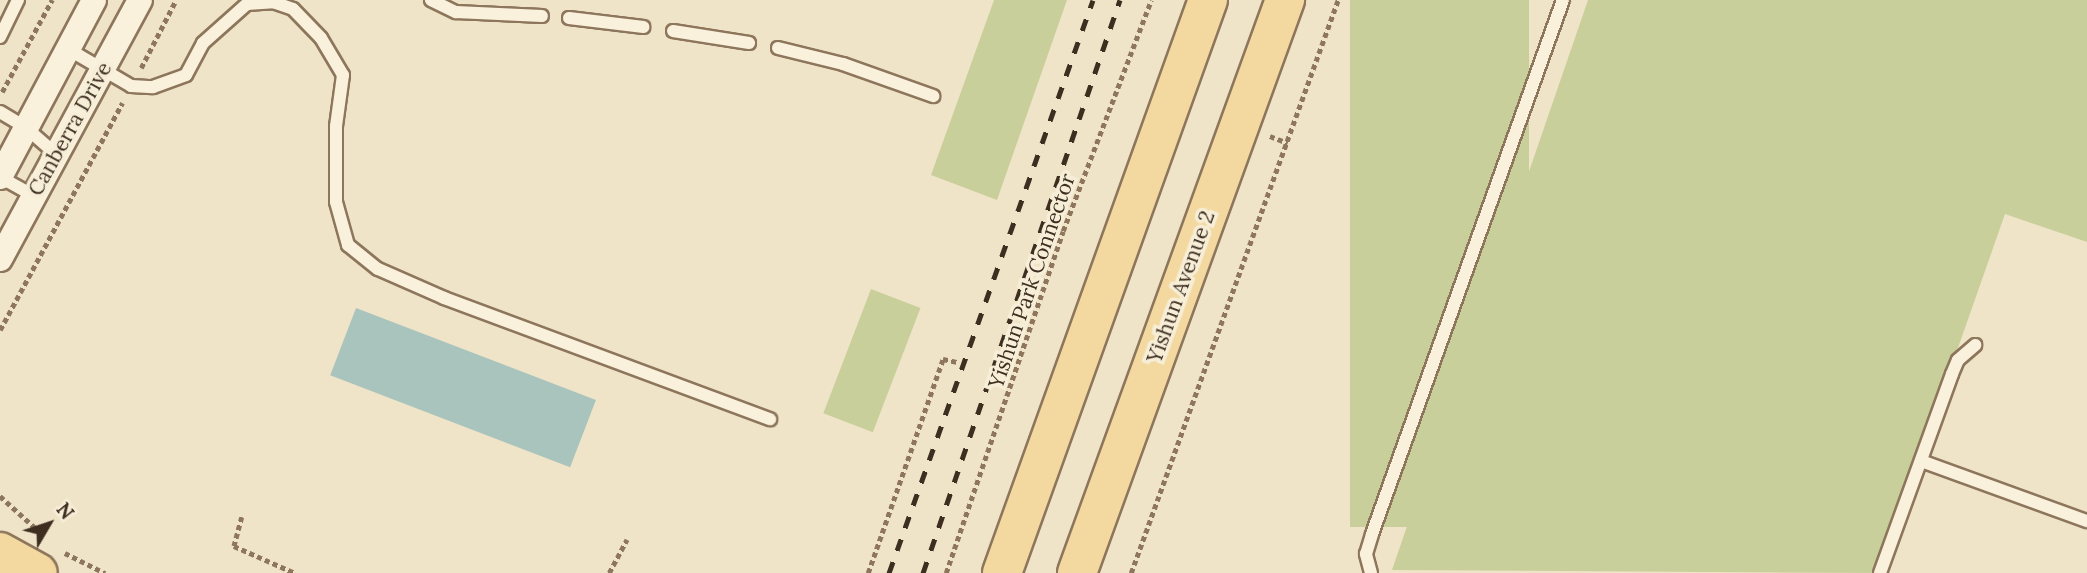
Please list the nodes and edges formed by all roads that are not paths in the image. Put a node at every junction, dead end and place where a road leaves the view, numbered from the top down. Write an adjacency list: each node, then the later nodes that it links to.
1 (18, 0): 12 (lane)
2 (94, 0): 15 (street, Canberra Drive)
3 (140, 0): 16 (street, Canberra Drive)
4 (431, 0): 8 (lane)
5 (1208, 0): 28 (main road)
6 (1285, 0): 29 (main road, Yishun Avenue 2)
7 (1563, 0): 30 (lane)
8 (542, 16)
9 (569, 18): 10 (lane)
10 (643, 27)
11 (673, 31): 13 (lane)
12 (0, 37)
13 (749, 43)
14 (778, 48): 17 (lane)
15 (68, 49): 16 (lane); 19 (street, Canberra Drive)
16 (104, 69): 20 (street, Canberra Drive); 25 (lane)
17 (933, 96)
18 (0, 112): 19 (lane)
19 (25, 127): 20 (lane); 21 (street, Canberra Drive)
20 (57, 155): 22 (street, Canberra Drive)
21 (0, 177): 22 (lane)
22 (33, 195): 23 (street, Canberra Drive)
23 (0, 258)
24 (1975, 345): 26 (lane)
25 (770, 419)
26 (1921, 461): 27 (lane); 31 (lane)
27 (2087, 521)
28 (1002, 573)
29 (1077, 573)
30 (1371, 573)
31 (1880, 573)

